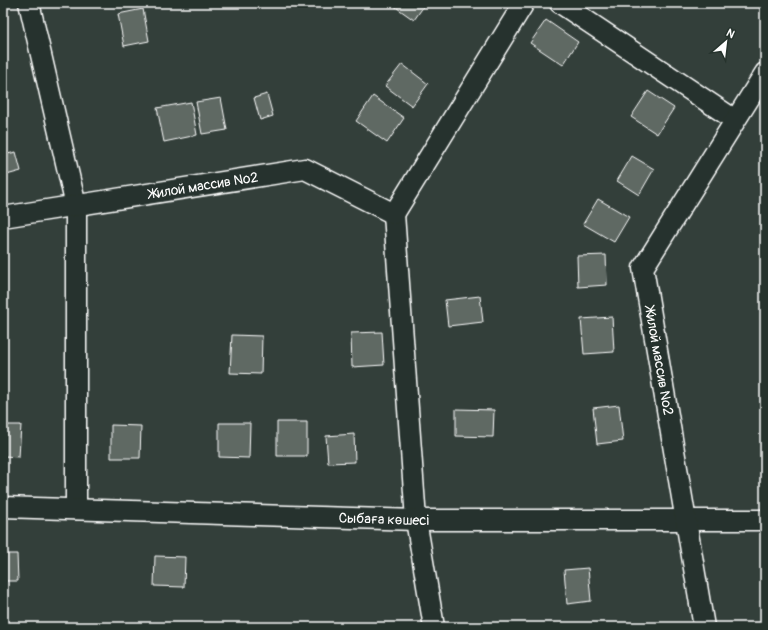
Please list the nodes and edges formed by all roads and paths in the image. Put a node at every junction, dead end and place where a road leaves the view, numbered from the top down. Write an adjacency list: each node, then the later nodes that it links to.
1 (29, 3): 6 (street)
2 (524, 3): 7 (street)
3 (560, 3): 5 (street)
4 (765, 73): 5 (street, Жилой массив №2)
5 (735, 120): 11 (street, Жилой массив №2)
6 (76, 206): 7 (street, Жилой массив №2); 8 (street, Жилой массив №2); 10 (street)
7 (394, 214): 12 (street)
8 (3, 217)
9 (3, 507): 10 (street, Сыбаға көшесі)
10 (76, 509): 12 (street, Сыбаға көшесі)
11 (686, 519): 12 (street, Сыбаға көшесі); 13 (street, Сыбаға көшесі); 15 (street, Жилой массив №2)
12 (416, 520): 14 (street)
13 (765, 520)
14 (434, 627)
15 (704, 627)

